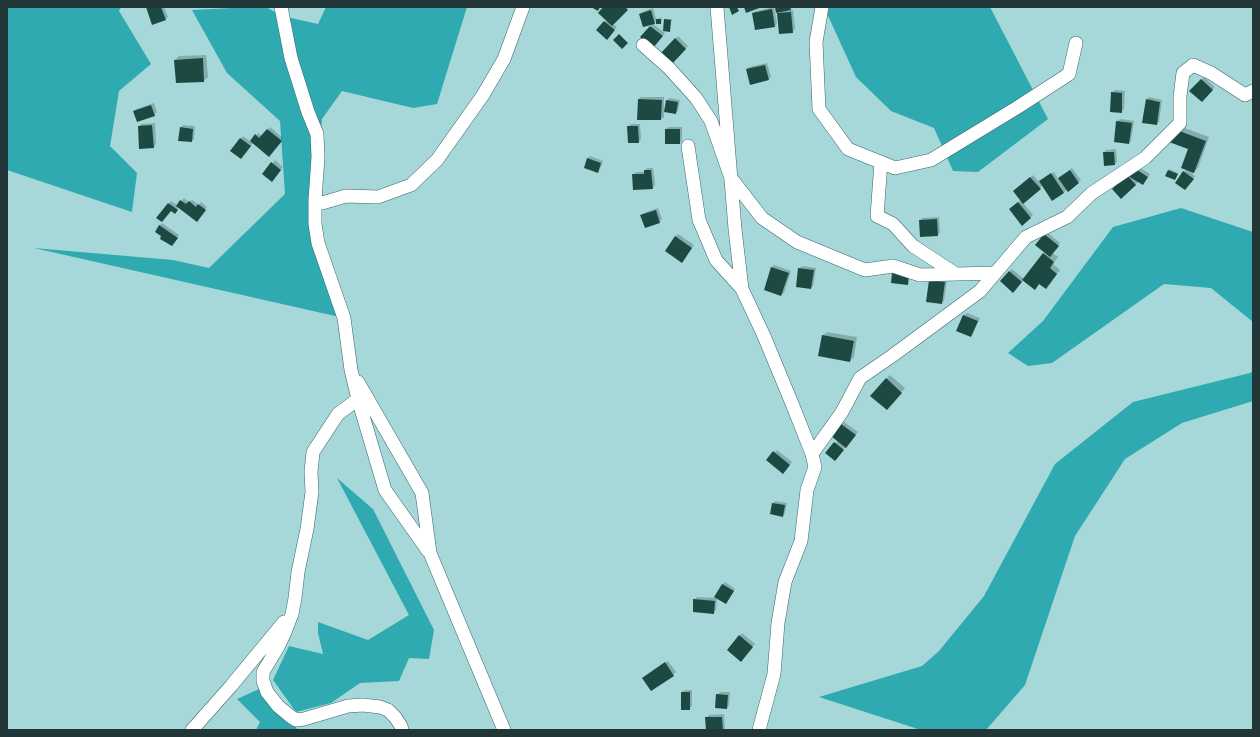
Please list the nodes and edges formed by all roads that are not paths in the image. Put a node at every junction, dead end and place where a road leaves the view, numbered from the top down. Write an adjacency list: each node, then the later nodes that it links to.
1 (281, 7): 11 (street)
2 (523, 7): 11 (street)
3 (717, 7): 10 (street)
4 (822, 7): 9 (street)
5 (1076, 43): 9 (street)
6 (643, 45): 10 (street)
7 (1253, 91): 12 (street)
8 (688, 146): 14 (street)
9 (881, 162): 13 (street)
10 (731, 178): 13 (street); 14 (street)
11 (315, 200): 15 (street)
12 (994, 273): 13 (street); 17 (street)
13 (956, 274)
14 (742, 289): 17 (street)
15 (351, 370): 16 (street); 18 (street)
16 (358, 399): 18 (street); 19 (street)
17 (812, 454): 23 (street)
18 (430, 553): 22 (street)
19 (292, 614): 20 (street); 21 (street)
20 (192, 730)
21 (402, 730)
22 (504, 730)
23 (759, 730)

